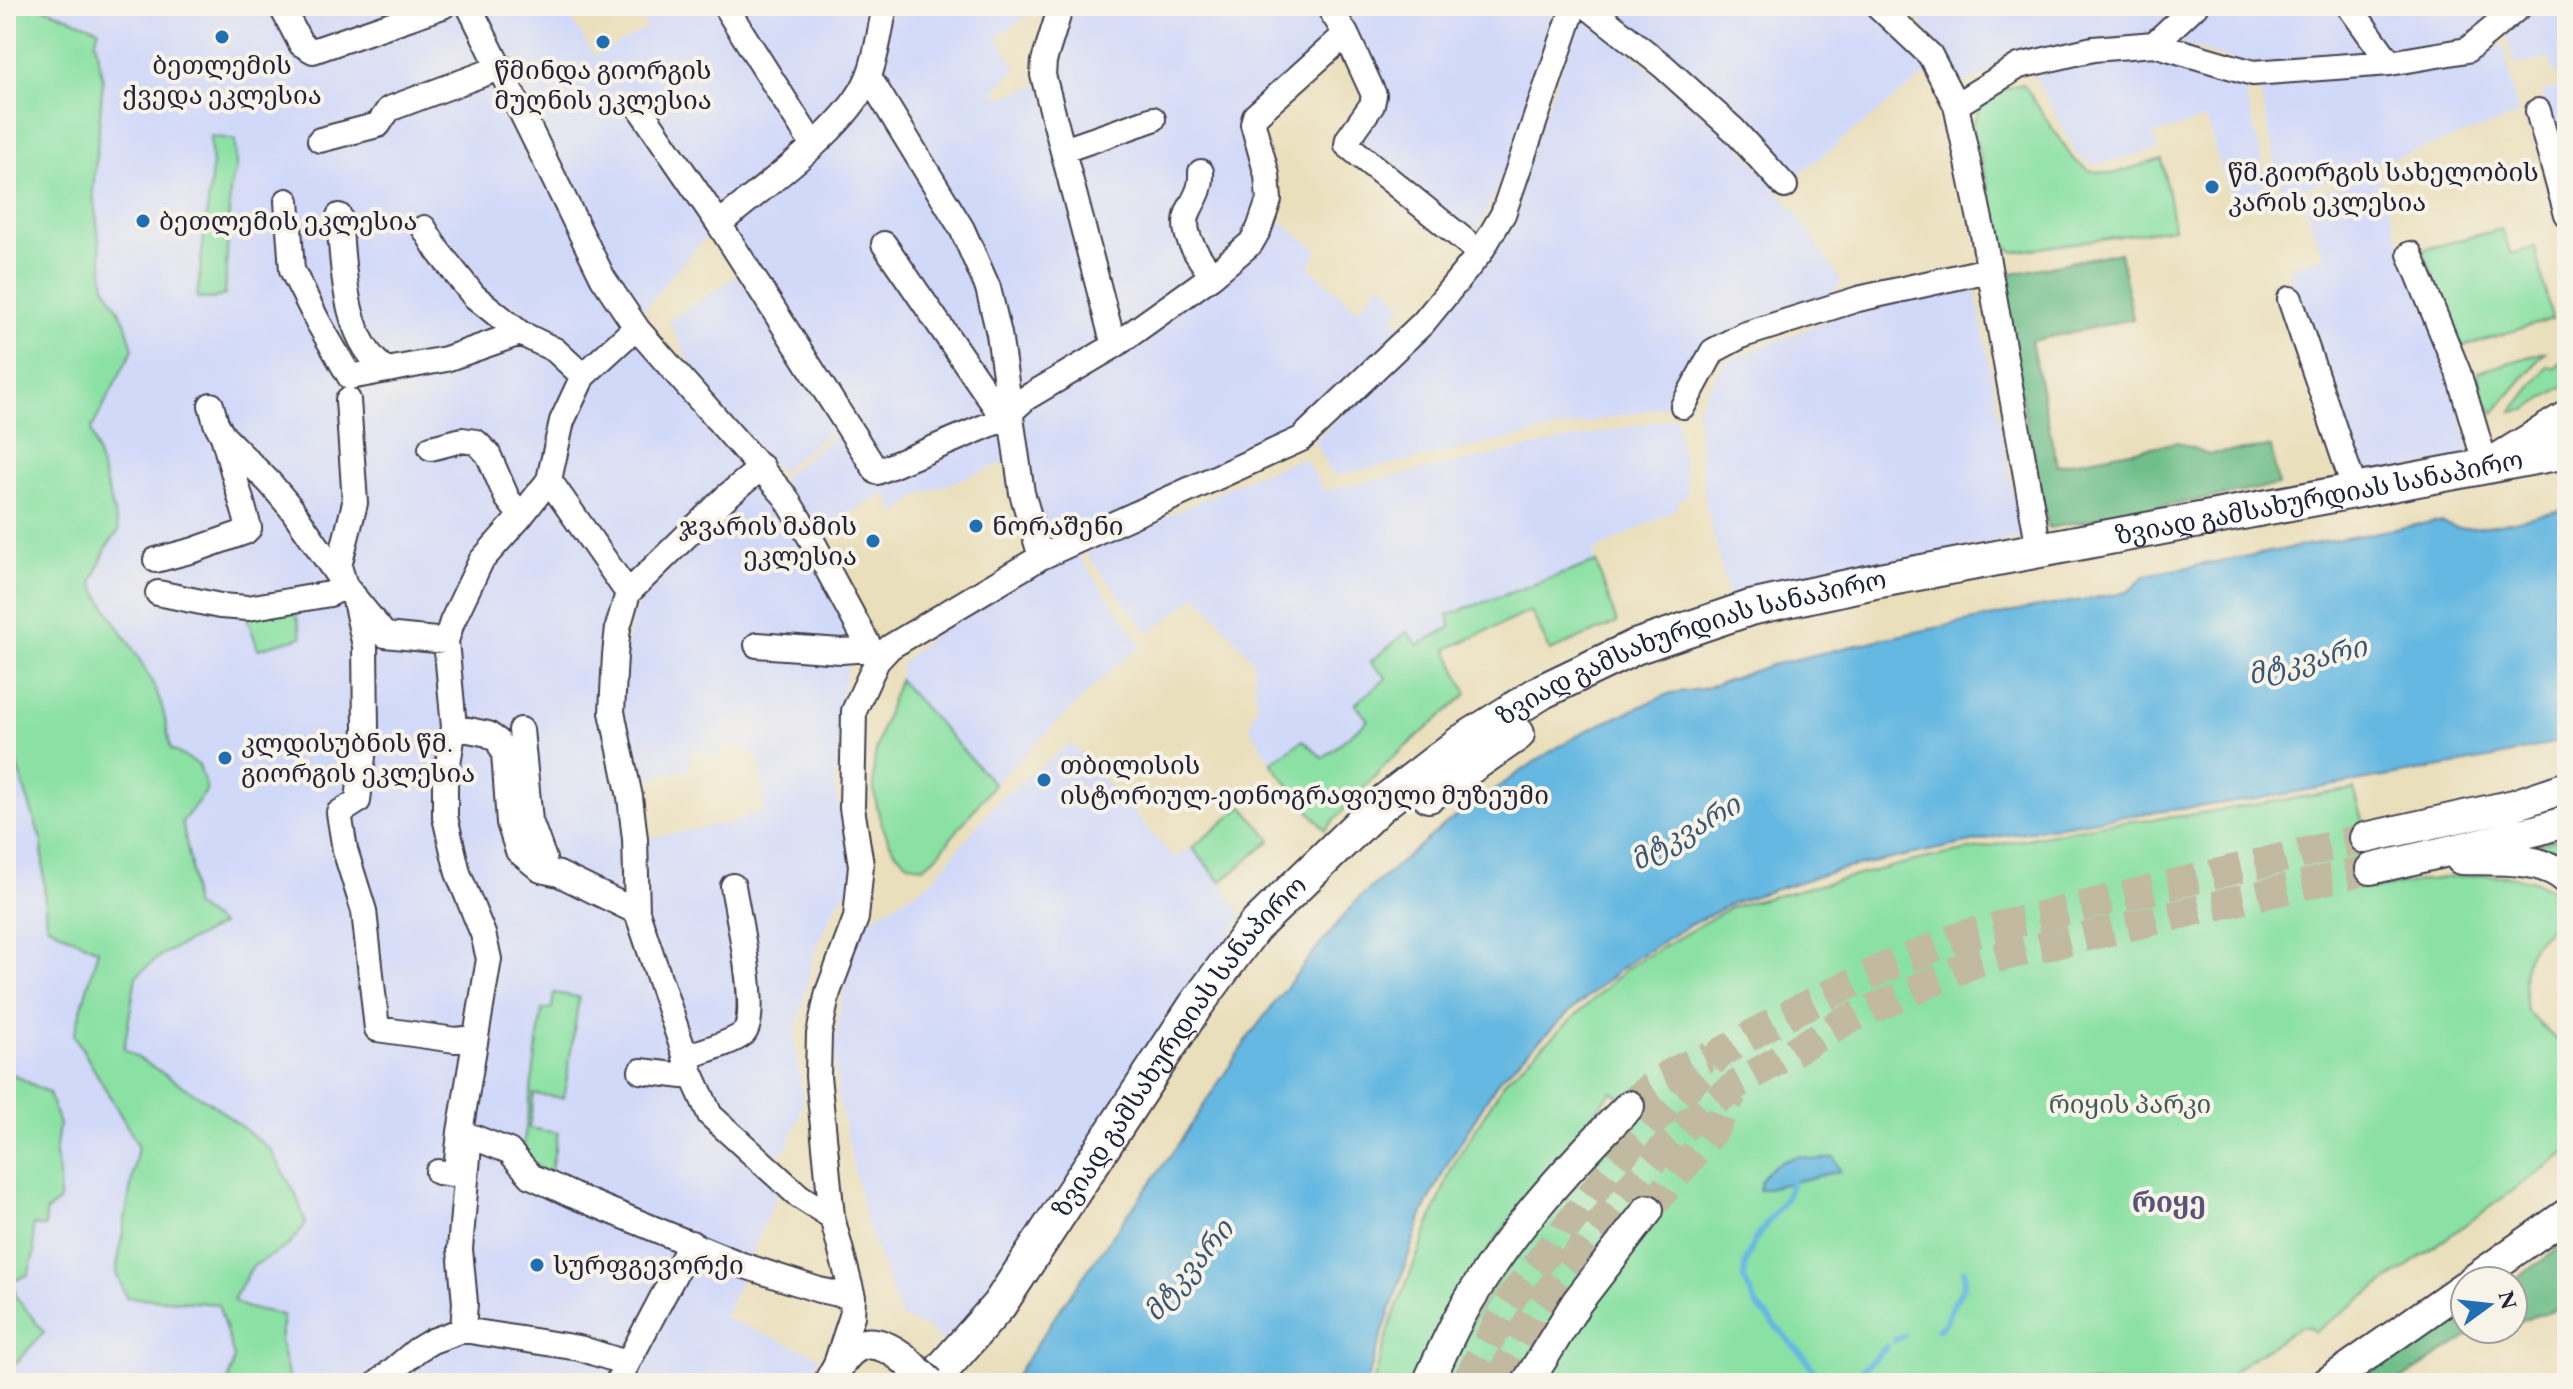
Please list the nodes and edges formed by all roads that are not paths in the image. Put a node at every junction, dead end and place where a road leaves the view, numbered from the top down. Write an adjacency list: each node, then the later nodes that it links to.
1 (281, 6): 2 (street)
2 (443, 6)
3 (469, 6): 17 (street)
4 (725, 6): 24 (street)
5 (885, 6): 18 (street)
6 (1061, 6): 25 (street)
7 (1574, 6): 34 (street)
8 (1587, 6): 27 (street)
9 (2195, 6): 15 (street)
10 (2349, 6): 16 (street)
11 (2520, 6): 16 (street)
12 (1334, 7): 14 (street)
13 (1885, 8): 19 (street)
14 (1346, 34): 34 (street); 37 (street)
15 (2154, 44): 16 (street); 19 (street)
16 (2390, 63)
17 (502, 67): 23 (street); 39 (street)
18 (869, 77): 24 (street); 46 (street)
19 (1956, 105): 36 (street)
20 (638, 106): 31 (street)
21 (2538, 111): 29 (street)
22 (1153, 119): 25 (street)
23 (320, 140)
24 (813, 145): 31 (street)
25 (1064, 150): 41 (street)
26 (1201, 172): 37 (street)
27 (1785, 186)
28 (287, 201): 44 (street)
29 (2567, 215)
30 (339, 216): 42 (street)
31 (719, 224): 46 (street)
32 (424, 228): 40 (street)
33 (884, 244): 46 (street)
34 (1480, 253): 56 (street)
35 (2410, 254): 50 (street)
36 (1989, 270): 45 (street); 55 (street)
37 (1212, 276): 41 (street)
38 (2290, 299): 53 (street)
39 (638, 330): 43 (street); 51 (street)
40 (520, 333): 42 (street); 43 (street)
41 (1114, 346): 46 (street)
42 (387, 370): 44 (street)
43 (583, 376): 52 (street)
44 (349, 388): 58 (street)
45 (1683, 406)
46 (1010, 410): 56 (street)
47 (2567, 416): 50 (main road)
48 (431, 448): 54 (street)
49 (2567, 452): 50 (highway, ზვიად გამსახურდიას სანაპირო); 96 (highway, ზვიად გამსახურდიას სანაპირო)
50 (2486, 466): 53 (highway, ზვიად გამსახურდიას სანაპირო)
51 (762, 467): 60 (street); 63 (street)
52 (549, 480): 54 (street); 60 (street)
53 (2355, 490): 55 (highway, ზვიად გამსახურდიას სანაპირო)
54 (521, 516): 61 (street)
55 (2039, 549): 95 (highway, ზვიად გამსახურდიას სანაპირო)
56 (1041, 557): 63 (street)
57 (156, 560): 58 (street)
58 (349, 591): 59 (street); 61 (street); 77 (street)
59 (158, 593)
60 (628, 593): 76 (street)
61 (446, 641): 64 (street)
62 (757, 645): 63 (street)
63 (874, 655): 85 (street)
64 (454, 727): 73 (street); 77 (street)
65 (521, 730): 73 (street)
66 (2567, 787): 67 (main road)
67 (2514, 805): 68 (main road); 70 (main road)
68 (2567, 812)
69 (2567, 821): 71 (main road)
70 (2365, 838)
71 (2419, 858): 72 (main road); 74 (main road)
72 (2371, 869)
73 (541, 870): 76 (street)
74 (2567, 879)
75 (733, 886): 78 (street)
76 (637, 912): 78 (street)
77 (475, 1038): 81 (street)
78 (688, 1065): 79 (street); 85 (street)
79 (641, 1071)
80 (1629, 1106): 97 (main road)
81 (460, 1132): 82 (street); 86 (street); 90 (street)
82 (438, 1172)
83 (1648, 1210): 98 (main road)
84 (2567, 1214): 87 (main road)
85 (832, 1217): 88 (street)
86 (691, 1243): 88 (street); 92 (street)
87 (2495, 1265)
88 (853, 1297): 91 (street); 93 (street)
89 (2449, 1297): 99 (main road)
90 (463, 1330): 92 (street); 94 (street)
91 (886, 1345): 93 (main road); 95 (main road, bridge)
92 (622, 1373)
93 (831, 1378)
94 (378, 1383)
95 (930, 1383)
96 (959, 1383)
97 (1428, 1383)
98 (1527, 1383)
99 (2327, 1383)

